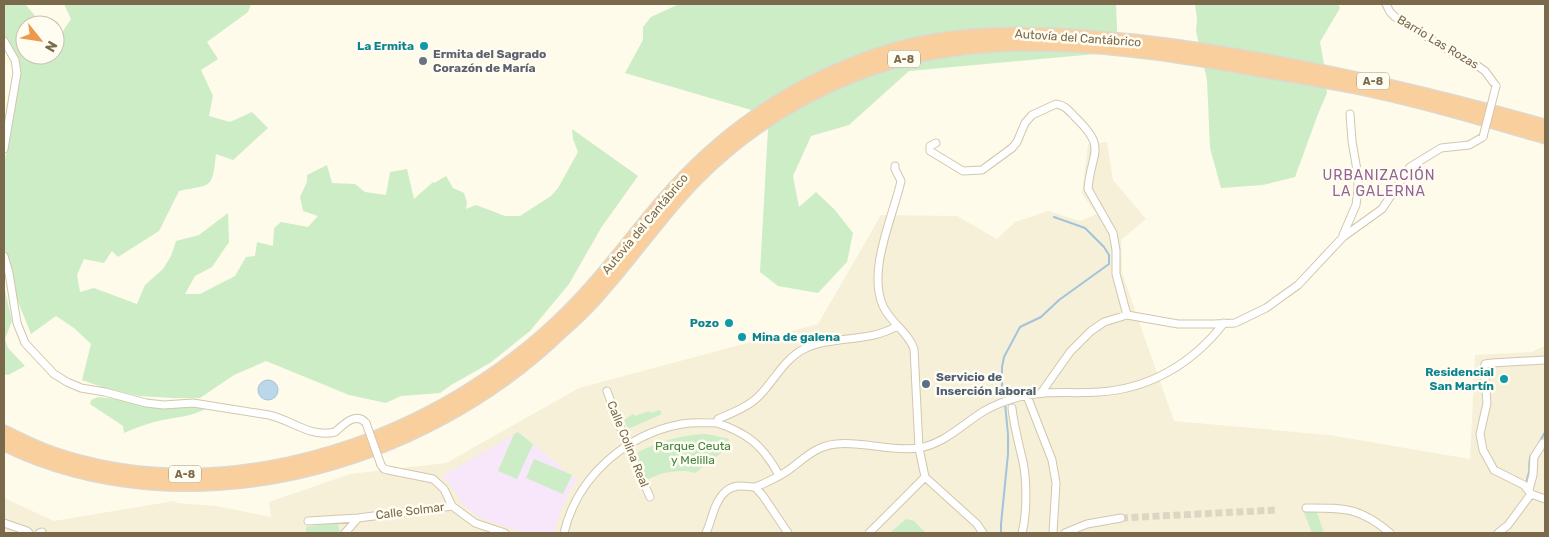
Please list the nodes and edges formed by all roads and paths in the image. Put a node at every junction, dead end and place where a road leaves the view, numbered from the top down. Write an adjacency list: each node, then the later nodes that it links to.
1 (1386, 4): 9 (street, Barrio Las Rozas, bridge)
2 (4, 41): 7 (street)
3 (1350, 114): 9 (street, Barrio Las Rozas)
4 (1545, 126): 20 (highway, Autovía del Cantábrico / A-8)
5 (1545, 137): 22 (highway, Autovía del Cantábrico / A-8)
6 (936, 143): 11 (street)
7 (4, 149)
8 (895, 166): 13 (street)
9 (1343, 237): 12 (street, Barrio Las Rozas)
10 (4, 256): 31 (street, bridge)
11 (1127, 315): 12 (street, Barrio Las Rozas); 16 (street)
12 (1224, 324): 16 (street)
13 (897, 326): 19 (street); 24 (street)
14 (1545, 360): 28 (street)
15 (607, 391): 23 (street, Calle Colina Real)
16 (1041, 393): 17 (street)
17 (1023, 396): 24 (street); 46 (street)
18 (1012, 408): 45 (street)
19 (716, 424): 23 (street); 25 (street)
20 (4, 432)
21 (1543, 443): 28 (street)
22 (4, 444)
23 (627, 445): 29 (street, Calle Colina Real); 40 (street)
24 (919, 448): 25 (street); 26 (street)
25 (779, 475): 27 (street)
26 (924, 477): 43 (street); 44 (street)
27 (755, 487): 41 (street); 42 (street)
28 (1530, 492): 30 (street); 49 (street)
29 (650, 498)
30 (1545, 499)
31 (452, 506): 33 (street, Calle Solmar); 39 (street, Calle Solmar)
32 (1306, 508): 48 (street)
33 (358, 518): 35 (street); 38 (street, Calle Solmar)
34 (1122, 518): 47 (street)
35 (308, 521)
36 (4, 523): 37 (street)
37 (29, 533)
38 (345, 533)
39 (505, 533)
40 (564, 533)
41 (706, 533)
42 (788, 533)
43 (869, 533)
44 (983, 533)
45 (1022, 533)
46 (1053, 533)
47 (1065, 533)
48 (1390, 533)
49 (1498, 533)

